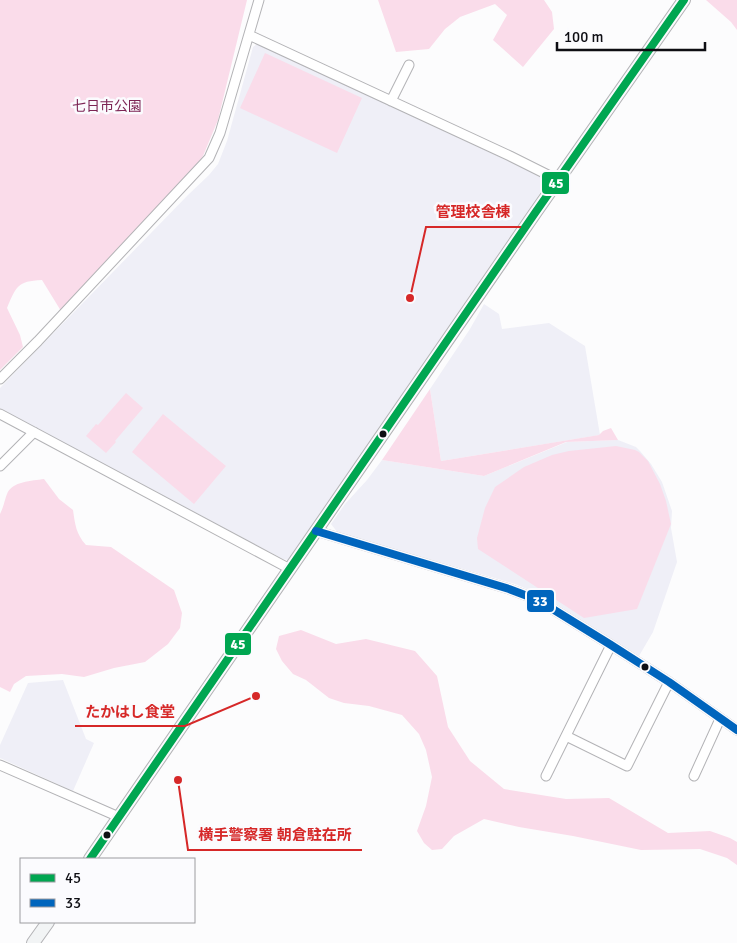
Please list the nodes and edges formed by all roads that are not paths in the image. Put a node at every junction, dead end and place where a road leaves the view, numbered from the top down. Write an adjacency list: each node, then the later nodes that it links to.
1 (259, 0): 3 (street)
2 (684, 0): 6 (main road)
3 (249, 35): 5 (street); 7 (street)
4 (409, 65): 5 (street)
5 (391, 101): 6 (street)
6 (558, 180): 11 (main road)
7 (0, 380)
8 (0, 414): 9 (street)
9 (34, 432): 10 (street); 12 (street)
10 (0, 466)
11 (316, 531): 12 (main road); 13 (street)
12 (290, 569): 21 (main road)
13 (610, 645): 14 (street); 17 (street)
14 (669, 682): 15 (street); 17 (street)
15 (720, 718): 16 (street); 20 (street)
16 (737, 730)
17 (566, 736): 19 (street)
18 (0, 765): 21 (street)
19 (546, 776)
20 (694, 776)
21 (119, 817): 22 (main road)
22 (91, 858)
23 (47, 923): 24 (main road)
24 (33, 943)

